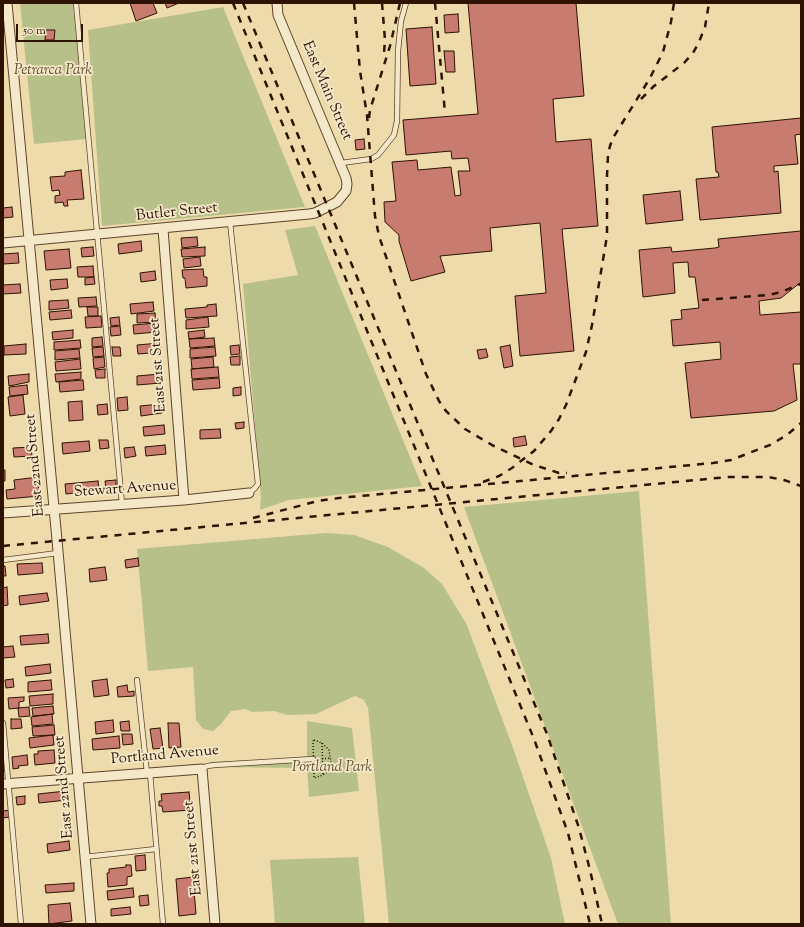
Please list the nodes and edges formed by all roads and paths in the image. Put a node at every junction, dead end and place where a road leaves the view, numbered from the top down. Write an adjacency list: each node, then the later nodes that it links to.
1 (7, 3): 10 (street, East 22nd Street)
2 (76, 3): 9 (lane)
3 (277, 3): 5 (street, East Main Street)
4 (406, 3): 5 (lane)
5 (341, 163): 6 (street, East Main Street)
6 (346, 191): 7 (street, Butler Street)
7 (230, 222): 8 (street, Butler Street); 12 (lane)
8 (163, 229): 9 (street, Butler Street); 13 (street, East 21st Street)
9 (96, 235): 10 (street, Butler Street); 14 (lane)
10 (29, 241): 11 (street, Butler Street); 15 (street, East 22nd Street)
11 (3, 243)
12 (249, 493): 13 (street, Stewart Avenue)
13 (184, 500): 14 (street, Stewart Avenue)
14 (122, 504): 15 (street, Stewart Avenue)
15 (54, 509): 16 (street, Stewart Avenue); 17 (street, East 22nd Street)
16 (3, 514)
17 (58, 553): 18 (lane); 28 (street, East 22nd Street)
18 (3, 560)
19 (137, 680): 26 (lane)
20 (3, 723): 29 (lane)
21 (322, 744): 24 (path)
22 (330, 758): 24 (path)
23 (313, 759): 24 (path); 25 (lane, Portland Avenue)
24 (322, 759): 27 (path)
25 (202, 769): 26 (street, Portland Avenue); 35 (street, East 21st Street)
26 (148, 773): 28 (street, Portland Avenue); 30 (lane)
27 (323, 775)
28 (78, 777): 29 (street, Portland Avenue); 31 (street, East 22nd Street)
29 (6, 784): 32 (lane)
30 (156, 849): 31 (lane); 34 (lane)
31 (85, 857): 33 (street, East 22nd Street)
32 (21, 924)
33 (91, 924)
34 (163, 924)
35 (215, 924)

